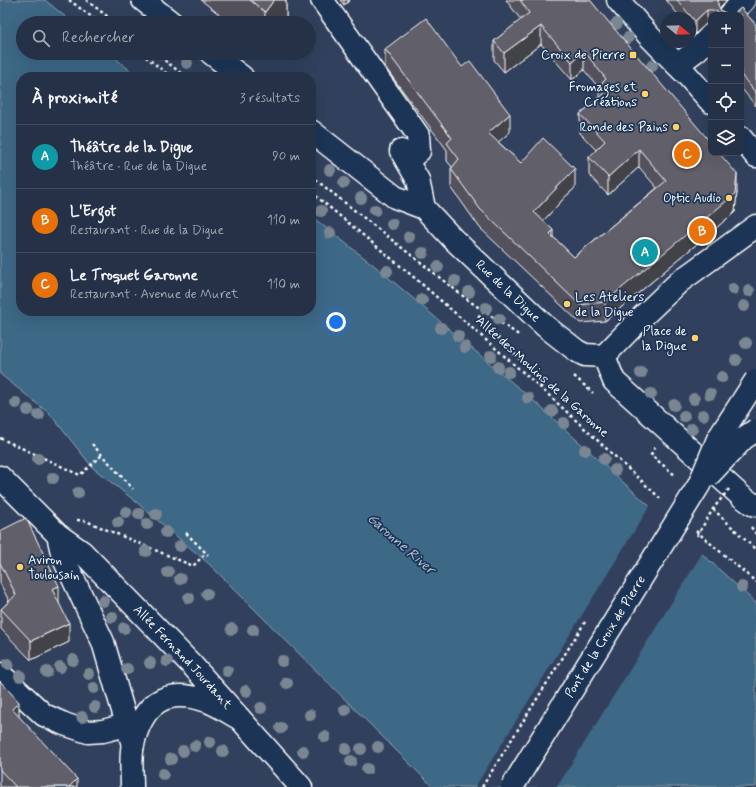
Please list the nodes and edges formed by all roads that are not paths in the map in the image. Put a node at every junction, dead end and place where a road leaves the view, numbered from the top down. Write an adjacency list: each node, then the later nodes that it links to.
1 (143, 0): 6 (street)
2 (322, 0): 15 (street)
3 (618, 0): 9 (street)
4 (744, 0): 5 (street)
5 (733, 12)
6 (163, 16)
7 (708, 38): 9 (street)
8 (220, 60): 10 (street)
9 (677, 65): 11 (street)
10 (236, 72)
11 (708, 99)
12 (316, 135): 15 (street, Rue de la Digue)
13 (744, 142): 14 (street)
14 (756, 156)
15 (424, 208): 17 (street, Rue de la Digue)
16 (756, 226): 17 (street)
17 (604, 356): 22 (street)
18 (756, 380): 21 (street, Pont de la Croix de Pierre, bridge)
19 (756, 430): 21 (street, Pont de la Croix de Pierre, bridge)
20 (0, 477): 23 (street, Allée Fernand Jourdant)
21 (699, 485): 29 (street, Pont de la Croix de Pierre, bridge)
22 (756, 505)
23 (58, 535): 25 (street, Allée Fernand Jourdant); 26 (street)
24 (0, 674): 26 (street)
25 (239, 718): 26 (street); 28 (street, Allée Fernand Jourdant)
26 (130, 735): 27 (street)
27 (132, 787)
28 (301, 787)
29 (512, 787)

